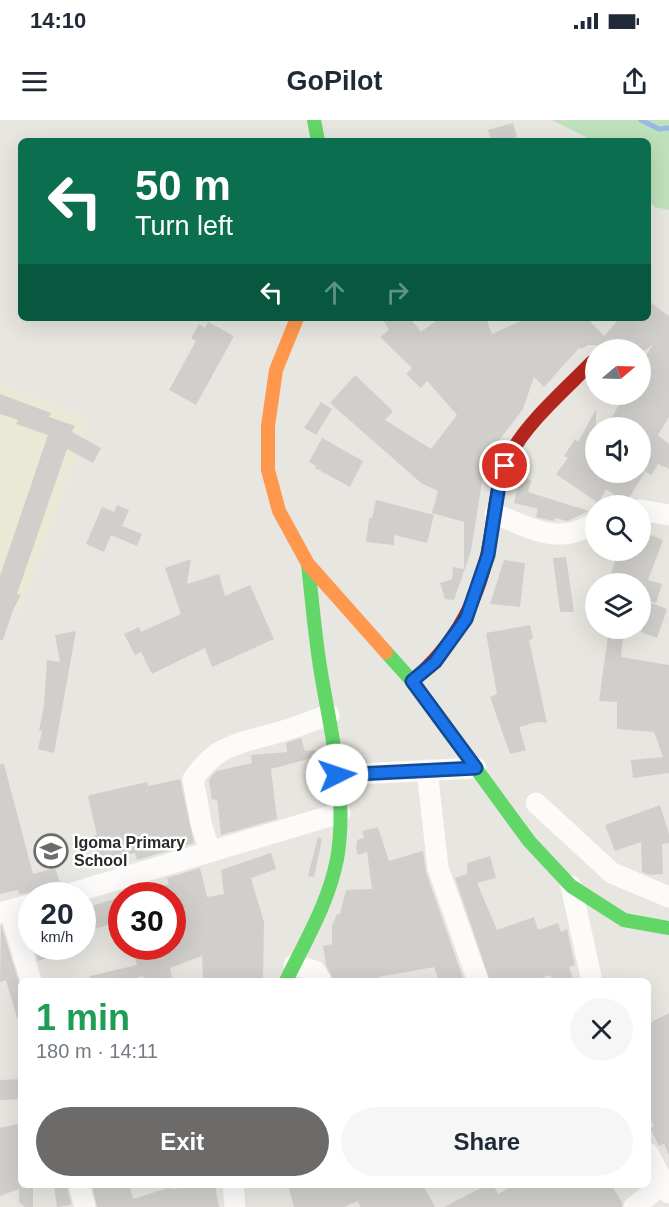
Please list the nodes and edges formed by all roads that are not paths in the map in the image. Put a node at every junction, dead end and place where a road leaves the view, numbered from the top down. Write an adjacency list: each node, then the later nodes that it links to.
1 (314, 120): 2 (main road)
2 (317, 138)
3 (296, 321): 9 (main road)
4 (585, 369): 6 (main road)
5 (651, 512): 7 (street)
6 (495, 514): 8 (street); 10 (main road)
7 (669, 515)
8 (585, 528)
9 (308, 564): 10 (main road); 11 (main road)
10 (412, 681): 12 (main road)
11 (329, 715): 14 (main road); 17 (street)
12 (476, 768): 13 (street); 19 (main road)
13 (427, 771): 14 (street); 26 (street)
14 (337, 775): 16 (main road)
15 (536, 803): 20 (street)
16 (340, 813): 17 (street); 23 (main road)
17 (210, 852): 18 (street)
18 (96, 886)
19 (571, 886): 22 (main road); 27 (street)
20 (669, 897)
21 (5, 912): 24 (street)
22 (669, 928)
23 (290, 973): 25 (street)
24 (30, 978)
25 (319, 978)
26 (477, 978)
27 (591, 978)
28 (651, 1159): 31 (street)
29 (80, 1188): 32 (street)
30 (233, 1188): 33 (street)
31 (666, 1188): 34 (street)
32 (85, 1207)
33 (235, 1207)
34 (634, 1207)

